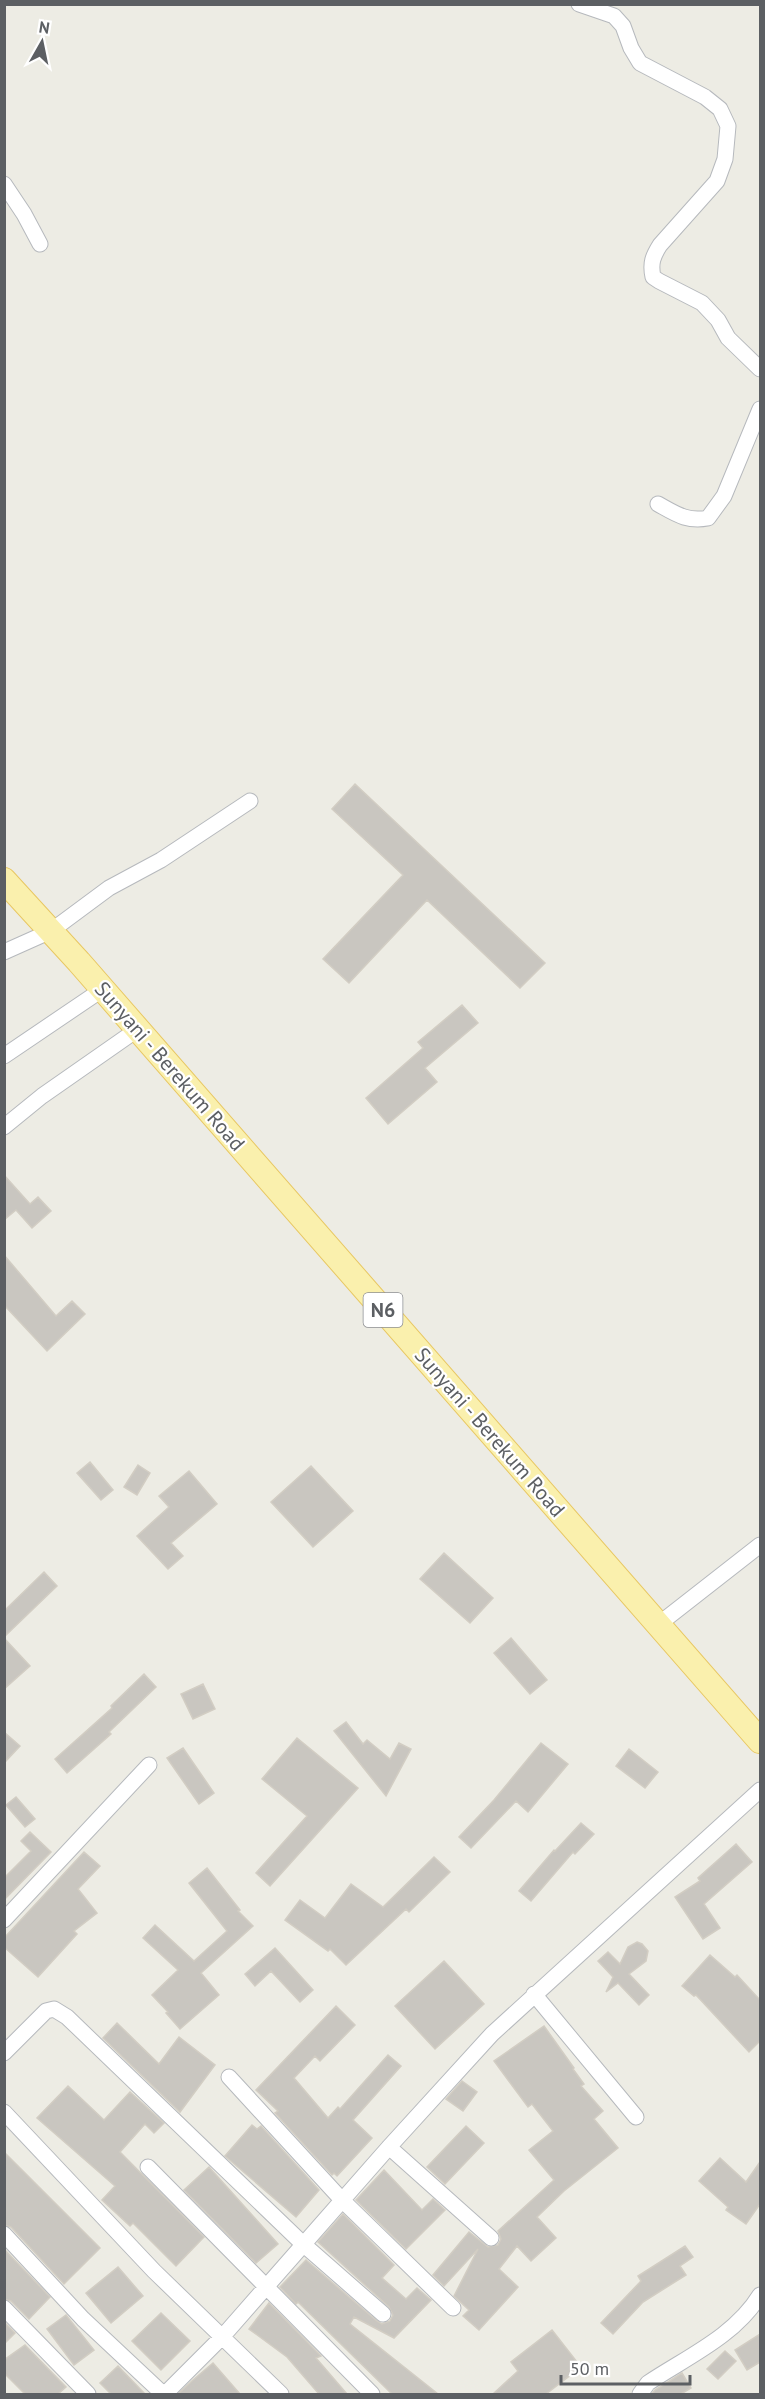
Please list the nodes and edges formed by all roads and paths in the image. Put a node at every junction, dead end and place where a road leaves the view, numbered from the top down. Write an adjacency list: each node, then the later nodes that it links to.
1 (579, 4): 4 (street)
2 (4, 184): 3 (street)
3 (40, 244)
4 (760, 369)
5 (760, 409): 6 (street)
6 (658, 504)
7 (250, 801): 9 (street)
8 (4, 880): 9 (main road, Sunyani - Berekum Road / N6)
9 (51, 931): 10 (street); 11 (main road, Sunyani - Berekum Road / N6)
10 (4, 952)
11 (103, 989): 12 (main road, Sunyani - Berekum Road / N6); 13 (street)
12 (138, 1029): 14 (street); 16 (main road, Sunyani - Berekum Road / N6)
13 (4, 1056)
14 (4, 1127)
15 (760, 1545): 16 (street)
16 (659, 1624): 17 (main road, Sunyani - Berekum Road / N6)
17 (760, 1741)
18 (149, 1765): 20 (street)
19 (760, 1790): 21 (street)
20 (4, 1920)
21 (534, 1994): 25 (street); 26 (street)
22 (4, 2053): 31 (street)
23 (229, 2077): 28 (street)
24 (4, 2112): 37 (street)
25 (636, 2117)
26 (389, 2146): 28 (street); 30 (street)
27 (148, 2167): 32 (street)
28 (342, 2200): 31 (street); 35 (street)
29 (4, 2234): 39 (street)
30 (491, 2238)
31 (303, 2244): 32 (street); 36 (street)
32 (265, 2288): 37 (street); 41 (street)
33 (760, 2295): 42 (street)
34 (4, 2308): 38 (street)
35 (453, 2308)
36 (383, 2314)
37 (223, 2336): 39 (street); 40 (street)
38 (88, 2394)
39 (164, 2394)
40 (281, 2394)
41 (372, 2394)
42 (640, 2394)

